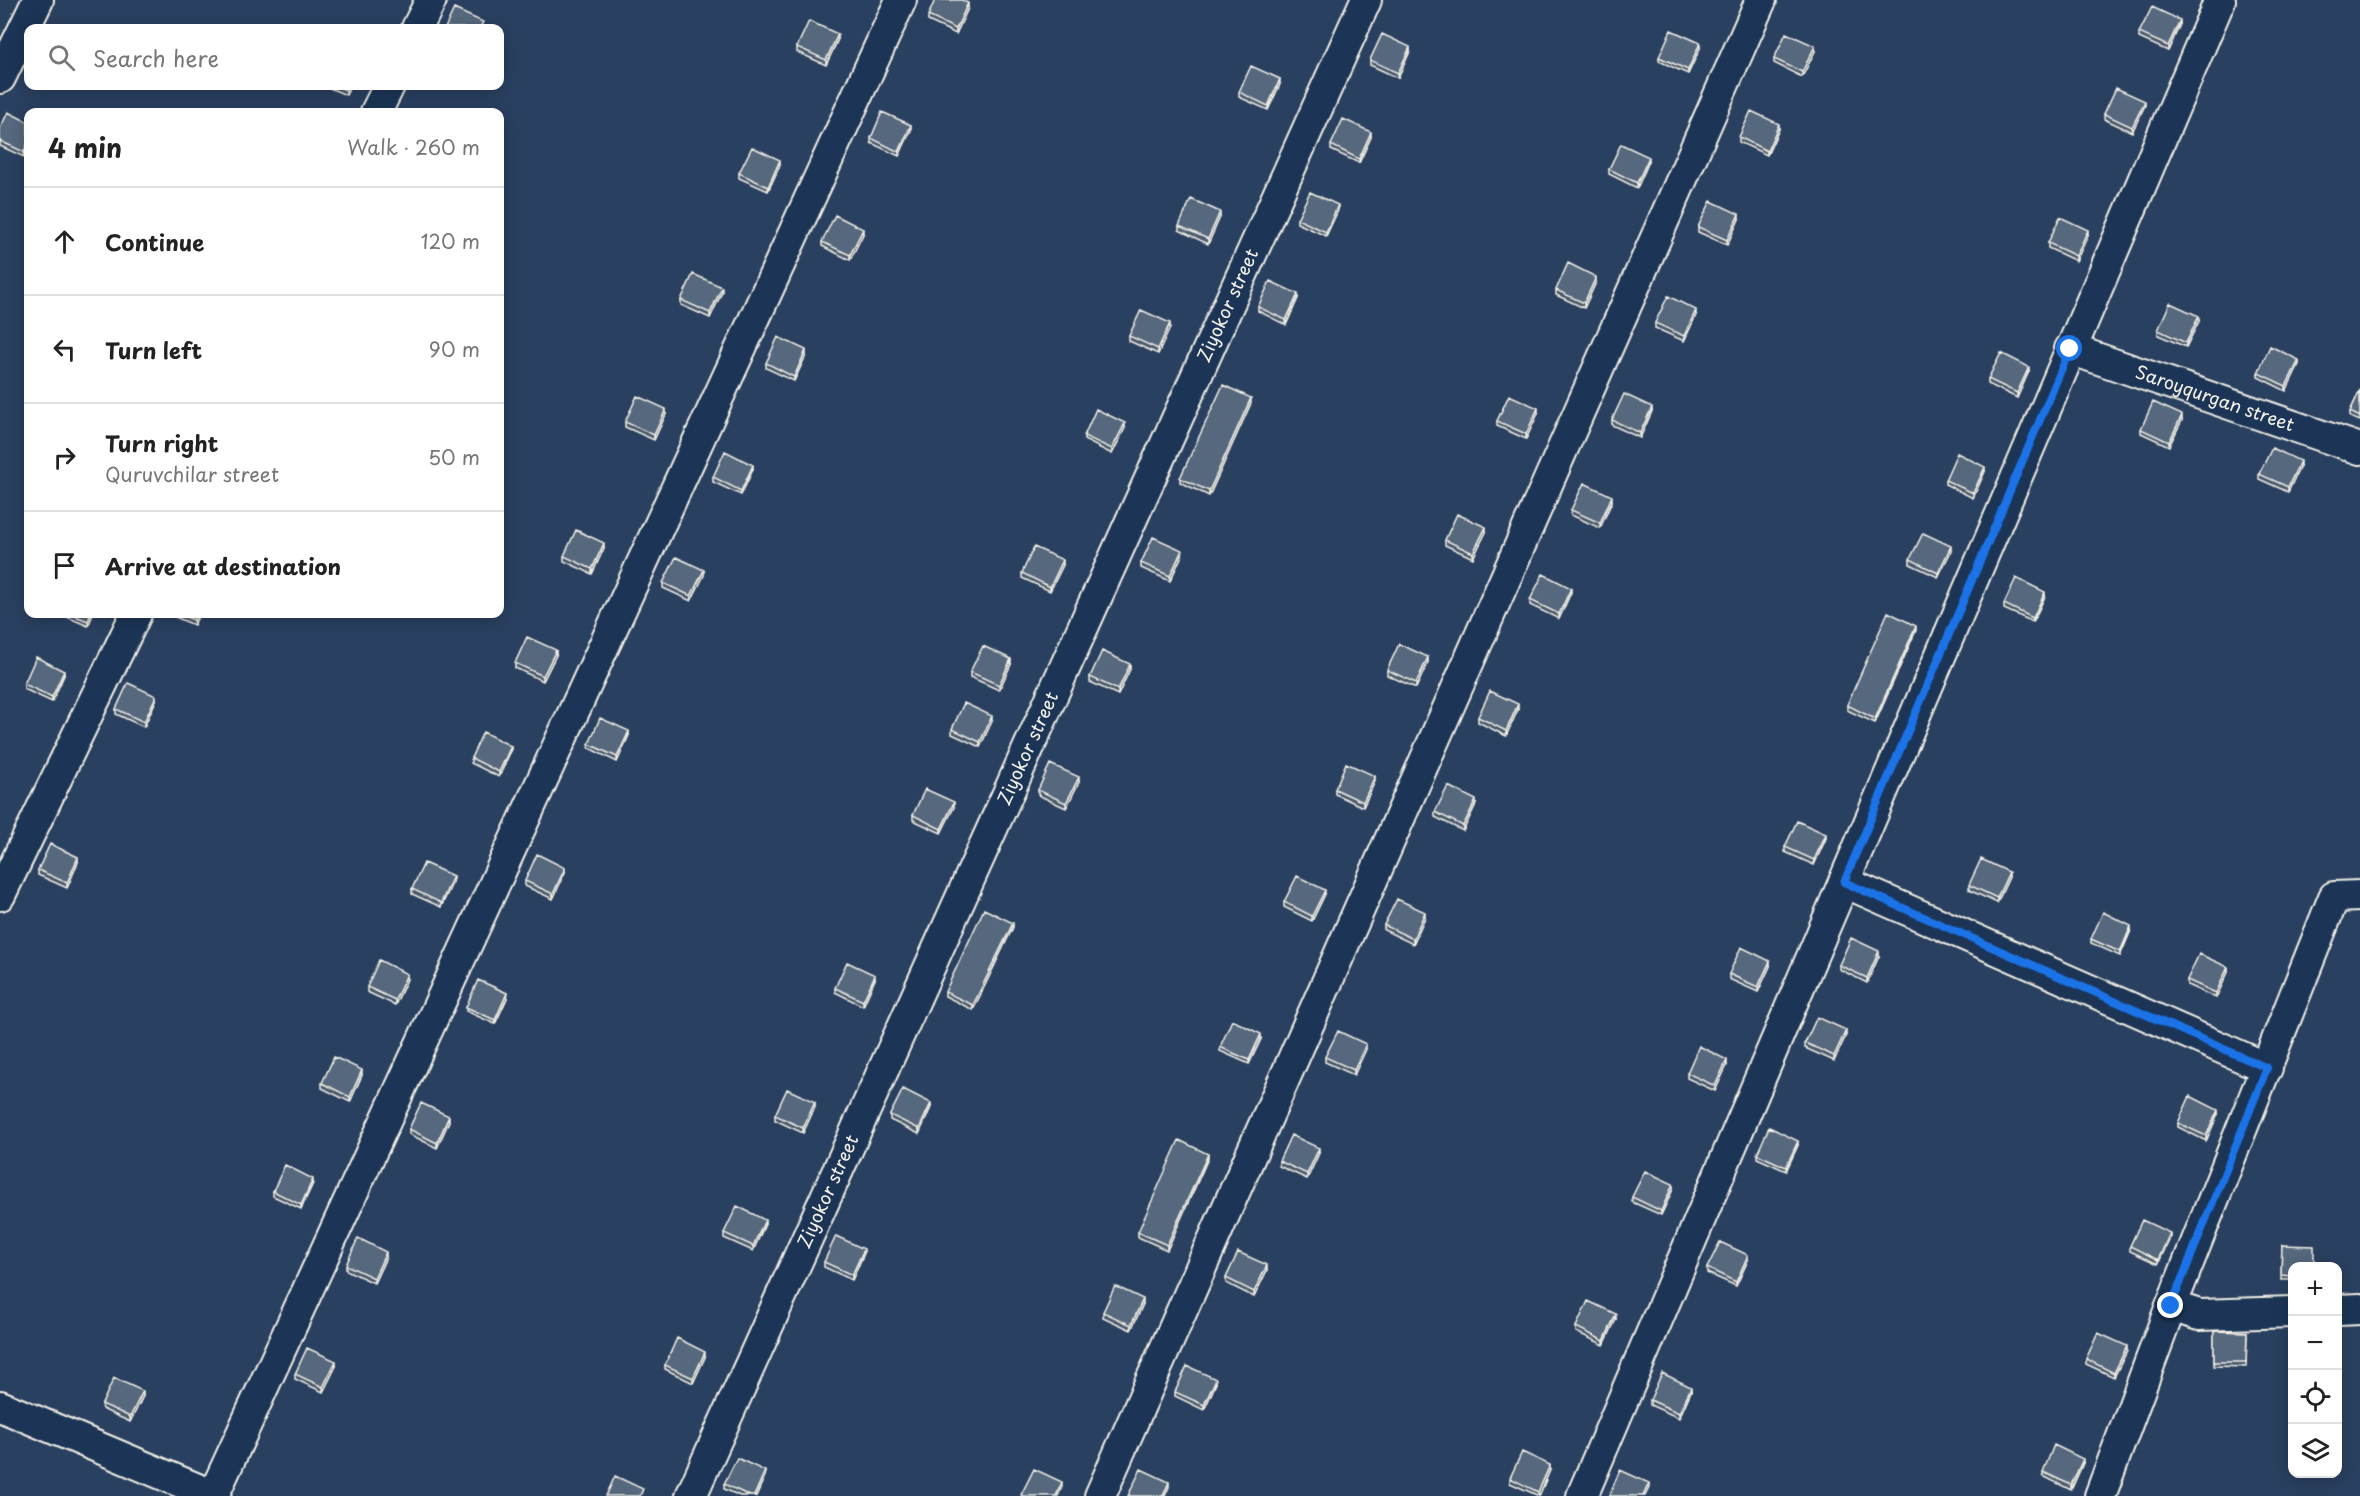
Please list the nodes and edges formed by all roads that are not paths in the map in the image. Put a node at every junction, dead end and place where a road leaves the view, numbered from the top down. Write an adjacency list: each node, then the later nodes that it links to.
1 (38, 0): 7 (street)
2 (431, 0): 8 (street)
3 (901, 0): 25 (street)
4 (1366, 0): 26 (street, Ziyokor street)
5 (1761, 0): 27 (street)
6 (2220, 0): 13 (street)
7 (26, 24)
8 (419, 24)
9 (24, 29): 10 (street)
10 (0, 78)
11 (387, 90): 12 (street)
12 (378, 108)
13 (2070, 349): 14 (street, Saroyqurgan street); 16 (street)
14 (2360, 449)
15 (133, 618): 17 (street)
16 (1844, 882): 19 (street); 28 (street)
17 (0, 895)
18 (2360, 896): 19 (street)
19 (2267, 1068): 20 (street)
20 (2171, 1306): 23 (street); 29 (street)
21 (2360, 1309): 22 (street)
22 (2342, 1310)
23 (2288, 1312)
24 (0, 1406): 25 (street)
25 (213, 1496)
26 (692, 1496)
27 (1100, 1496)
28 (1582, 1496)
29 (2100, 1496)

